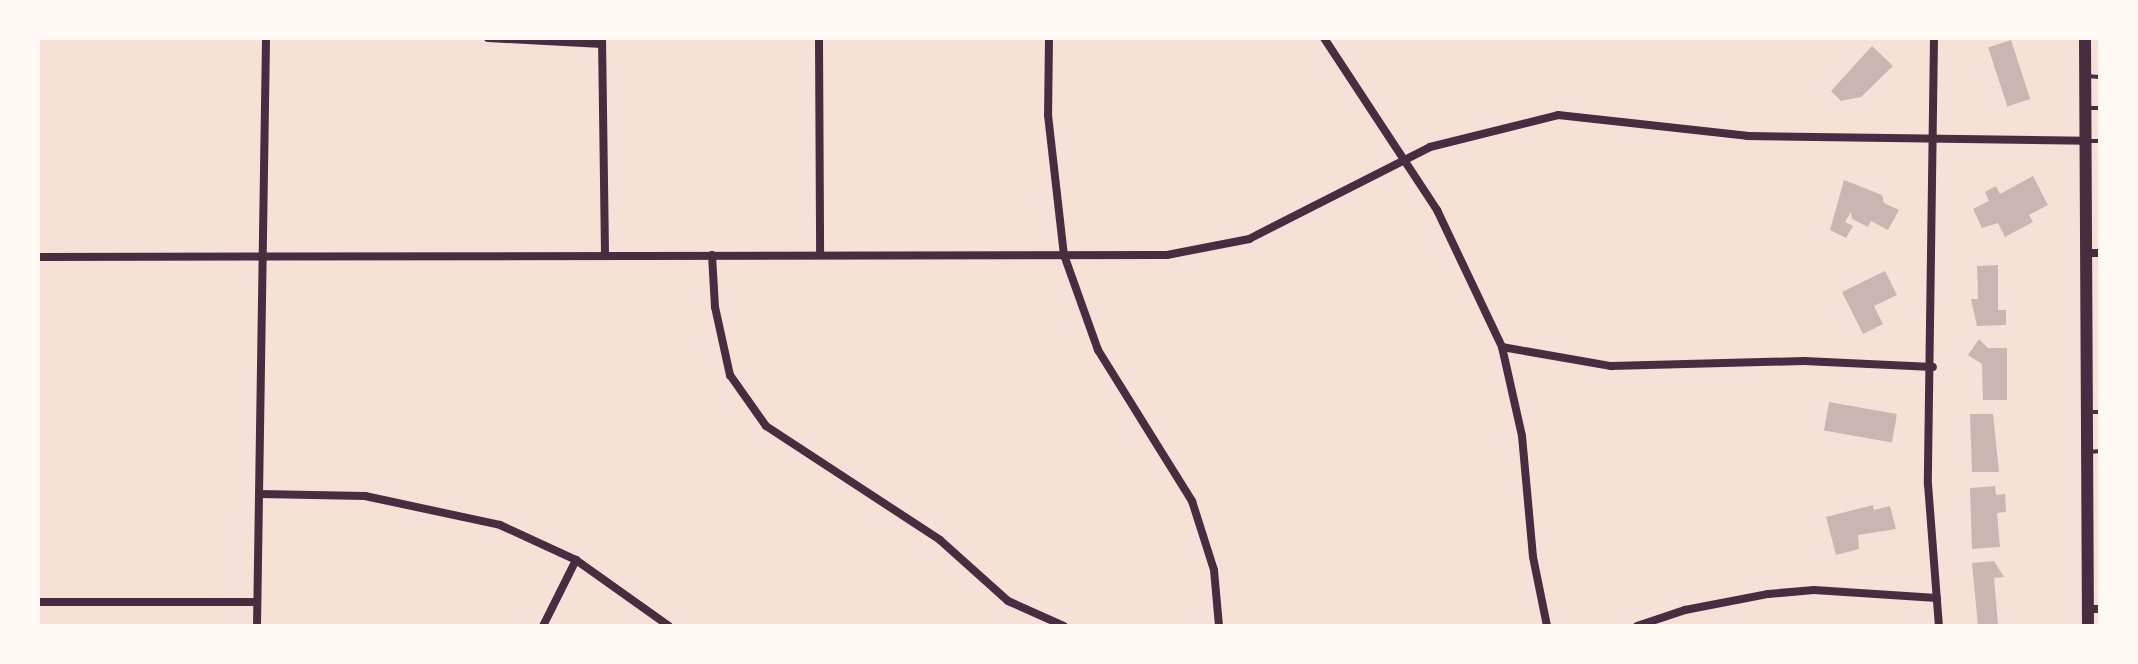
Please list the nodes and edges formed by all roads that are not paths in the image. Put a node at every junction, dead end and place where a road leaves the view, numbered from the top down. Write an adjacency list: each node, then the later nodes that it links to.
1 (266, 38): 23 (street)
2 (488, 38): 8 (street)
3 (819, 38): 21 (street)
4 (1049, 38): 22 (street)
5 (1324, 38): 16 (street)
6 (1934, 38): 15 (street)
7 (2085, 38): 9 (main road)
8 (602, 41): 19 (street)
9 (2085, 76): 10 (lane); 11 (main road)
10 (2100, 77)
11 (2085, 108): 12 (lane); 13 (main road)
12 (2100, 108)
13 (2085, 141): 14 (lane); 15 (street); 17 (main road)
14 (2100, 141)
15 (1934, 142): 16 (street); 26 (street)
16 (1403, 161): 22 (street); 25 (street)
17 (2086, 253): 18 (street); 27 (main road)
18 (2100, 253)
19 (605, 255): 20 (street); 23 (street)
20 (712, 255): 21 (street); 41 (street)
21 (820, 255): 22 (street)
22 (1064, 255): 37 (street)
23 (262, 256): 24 (street); 30 (street)
24 (38, 257)
25 (1502, 347): 26 (street); 43 (street)
26 (1933, 367): 33 (street)
27 (2094, 383): 28 (main road)
28 (2094, 412): 29 (main road)
29 (2094, 452): 31 (main road)
30 (260, 494): 32 (street); 35 (street)
31 (2094, 499): 36 (main road)
32 (576, 560): 39 (street); 40 (street)
33 (1937, 598): 44 (street); 45 (street)
34 (38, 602): 35 (street)
35 (257, 602): 38 (street)
36 (2094, 609): 46 (main road)
37 (1218, 625): 42 (street)
38 (257, 626)
39 (543, 626)
40 (669, 626)
41 (1064, 626)
42 (1206, 626)
43 (1547, 626)
44 (1637, 626)
45 (1939, 626)
46 (2088, 626)

